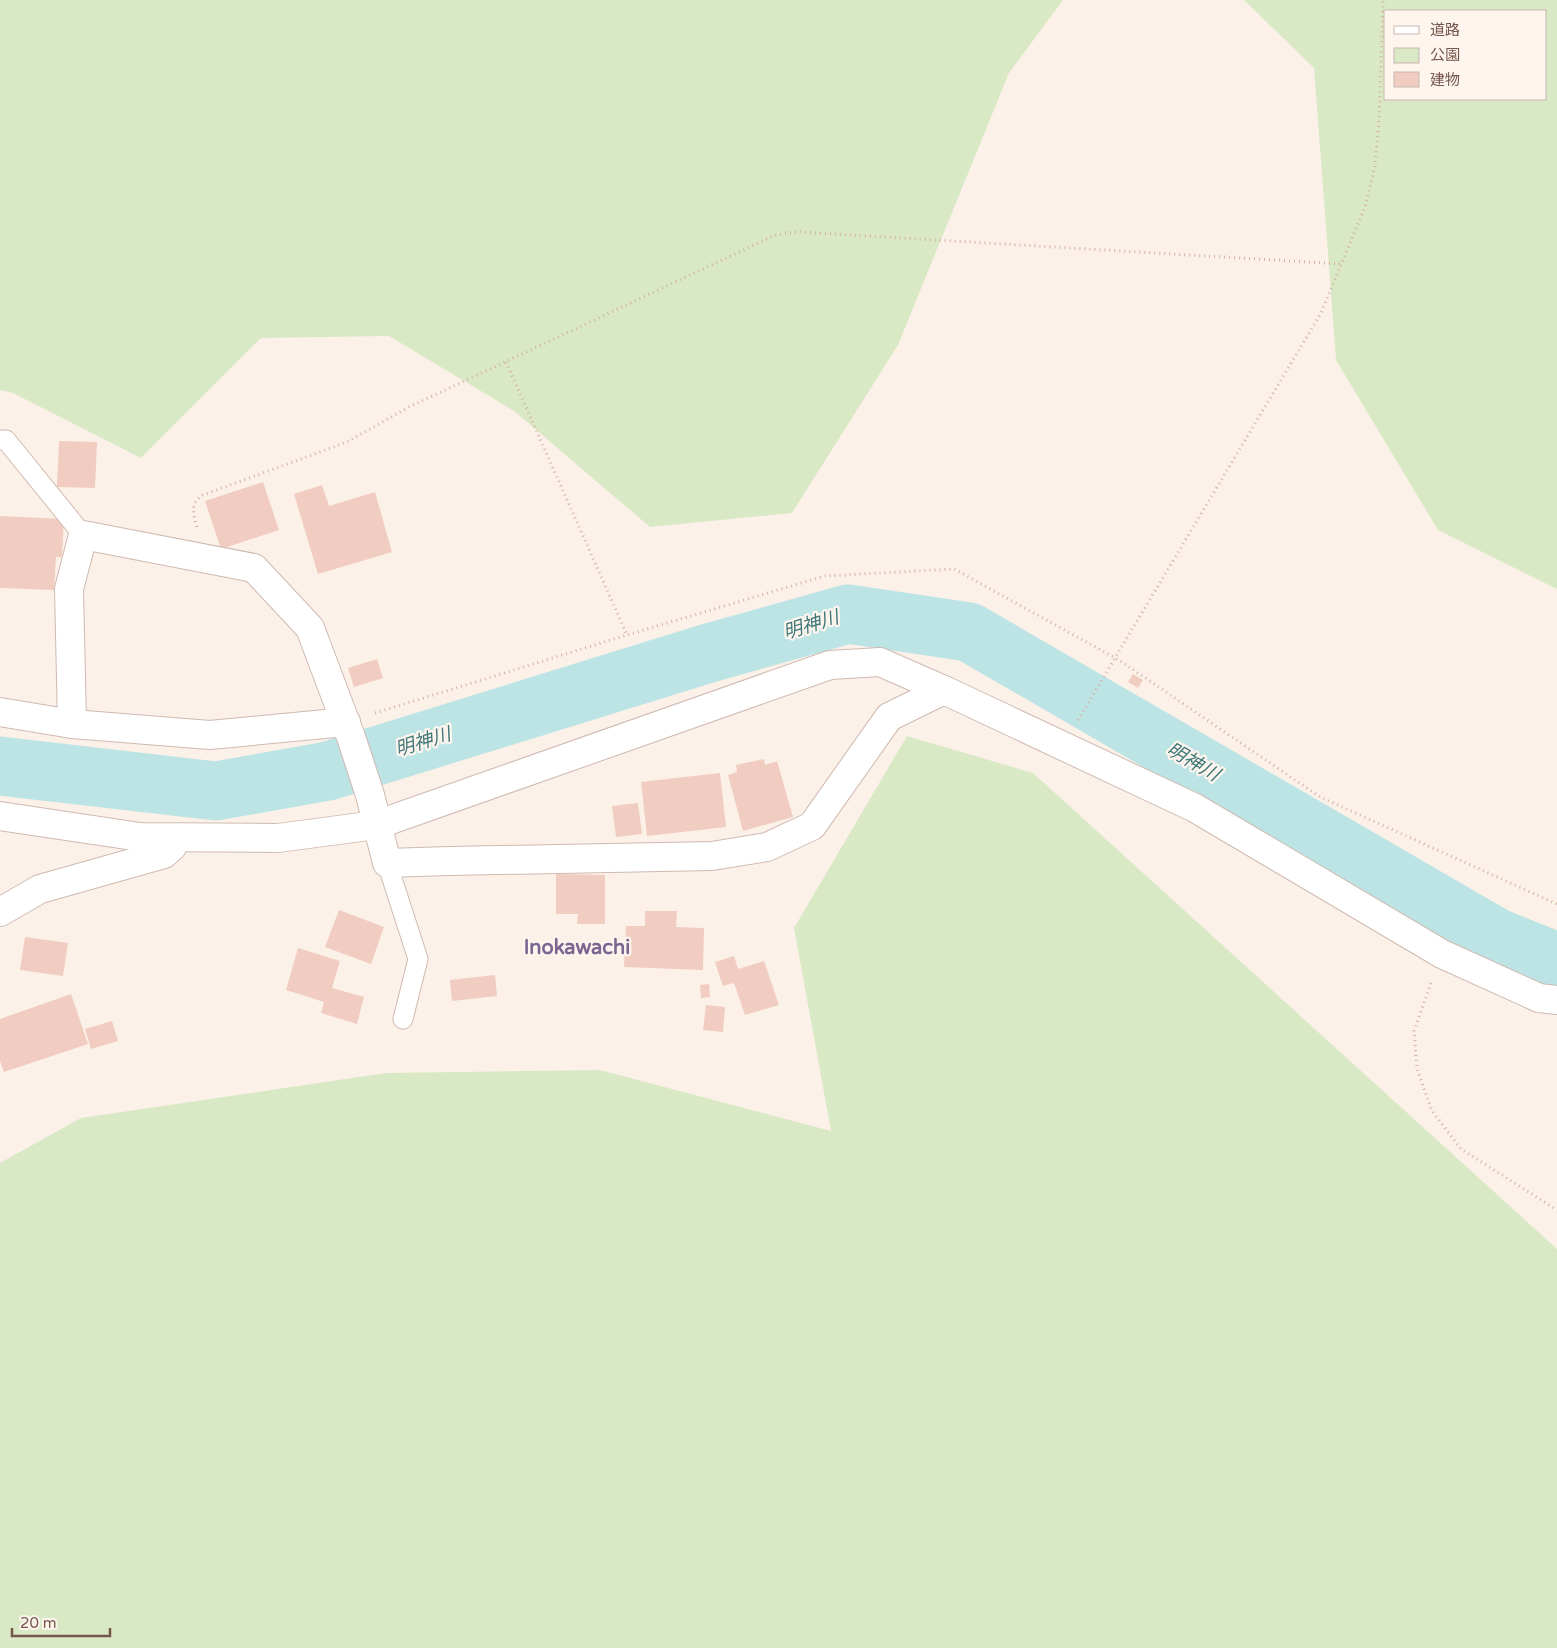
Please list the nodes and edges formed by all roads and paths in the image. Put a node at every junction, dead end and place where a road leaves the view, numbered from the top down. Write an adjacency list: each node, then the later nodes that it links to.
1 (1383, 0): 2 (path)
2 (1342, 264): 3 (path); 10 (path)
3 (506, 362): 6 (path); 7 (path)
4 (0, 440): 5 (lane)
5 (82, 534): 6 (street); 11 (street)
6 (207, 559): 12 (street)
7 (628, 635)
8 (944, 690): 14 (street); 16 (street); 18 (street)
9 (0, 712): 11 (street)
10 (1081, 716)
11 (72, 724): 12 (street)
12 (349, 730): 14 (street)
13 (0, 816): 15 (street)
14 (376, 825): 15 (street); 16 (street)
15 (175, 838): 17 (street)
16 (387, 863): 20 (lane)
17 (0, 912)
18 (1442, 954): 19 (street); 21 (path)
19 (1557, 1000)
20 (403, 1019)
21 (1557, 1210)

